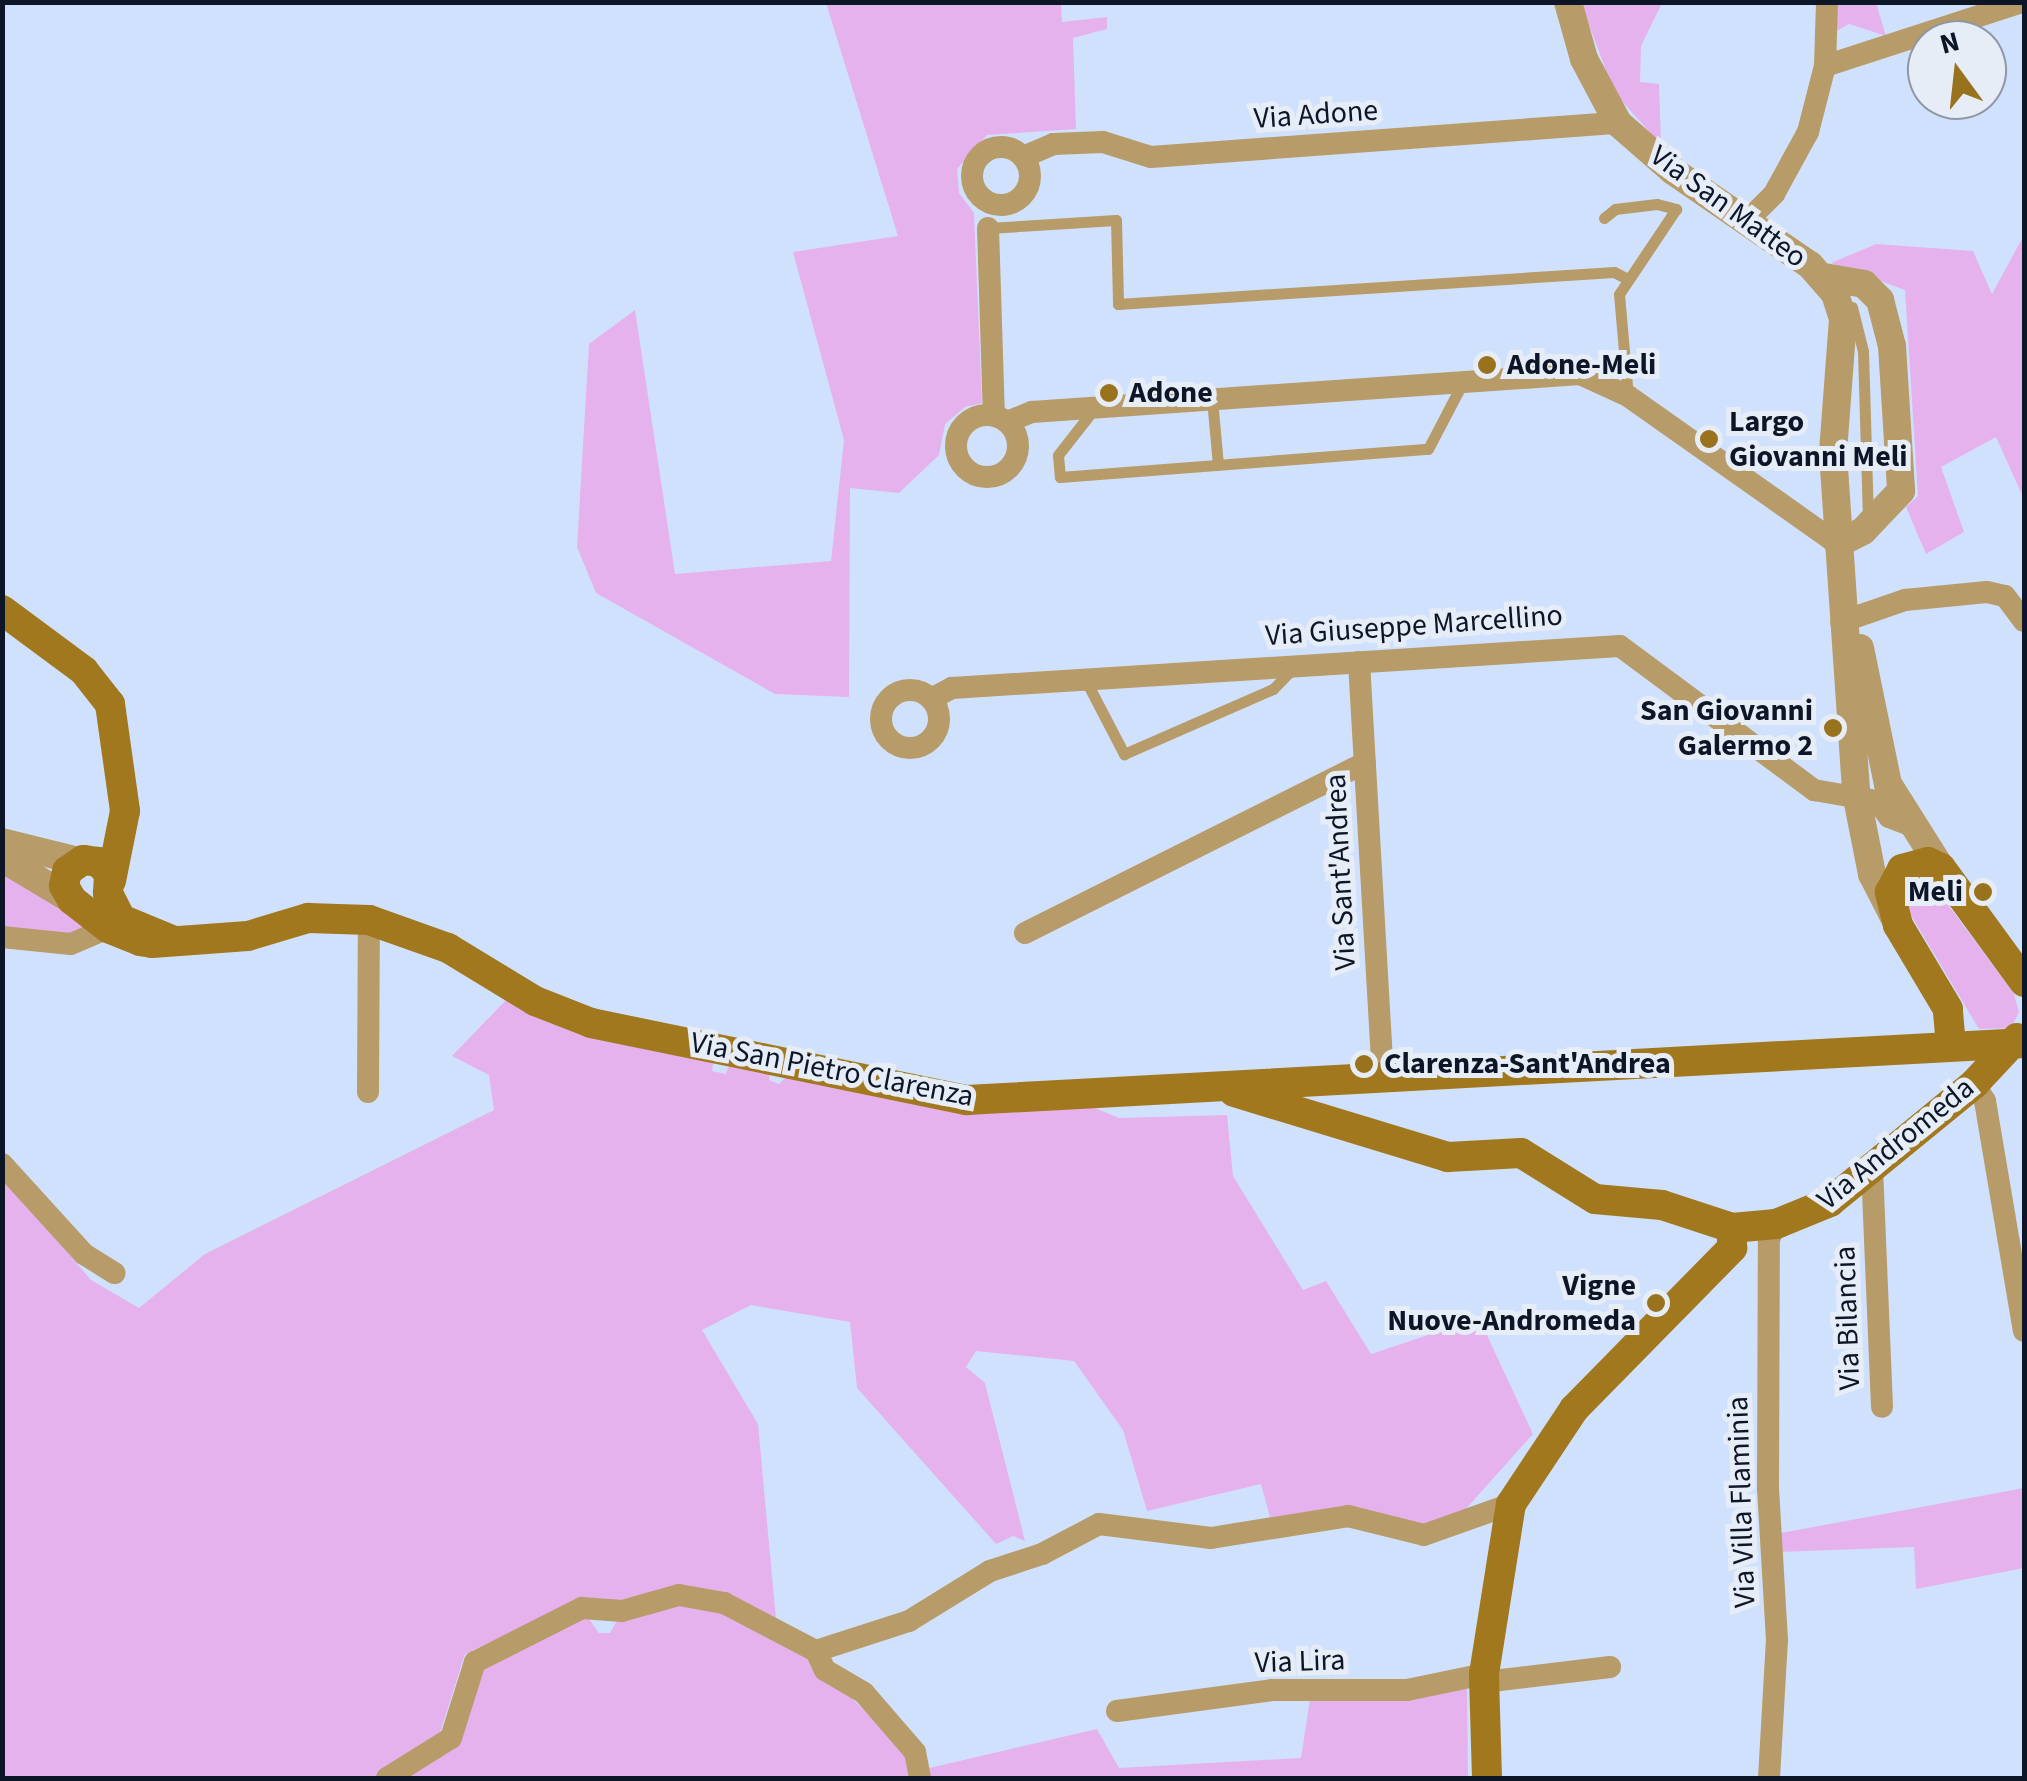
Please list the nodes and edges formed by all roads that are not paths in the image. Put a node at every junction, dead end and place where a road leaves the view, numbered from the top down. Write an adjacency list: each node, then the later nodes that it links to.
1 (1568, 2): 5 (street, Via San Matteo)
2 (1827, 2): 4 (street)
3 (2022, 2): 4 (street)
4 (1825, 66): 8 (street)
5 (1618, 123): 6 (street, Via Adone); 8 (street, Via San Matteo)
6 (1023, 157)
7 (1604, 218): 10 (lane)
8 (1746, 222): 11 (street, Via San Matteo)
9 (988, 228): 10 (lane); 15 (street)
10 (1628, 280): 13 (lane)
11 (1830, 286): 17 (street); 17 (street, Via San Matteo)
12 (1463, 382): 13 (street); 14 (street); 16 (lane)
13 (1628, 396): 17 (street)
14 (1212, 399): 15 (street); 16 (lane)
15 (1095, 408): 16 (lane)
16 (1218, 465)
17 (1838, 544): 19 (street)
18 (2, 610): 27 (main road)
19 (1848, 619): 20 (street); 25 (street); 28 (street)
20 (2024, 620)
21 (1360, 662): 22 (street, Via Giuseppe Marcellino); 26 (street, Via Sant'Andrea); 28 (street, Via Giuseppe Marcellino)
22 (1296, 666): 23 (street, Via Giuseppe Marcellino); 23 (lane)
23 (1085, 679): 24 (street, Via Giuseppe Marcellino)
24 (931, 700)
25 (1870, 708): 28 (street); 29 (street)
26 (1365, 763): 38 (street); 44 (street, Via Sant'Andrea)
27 (122, 781): 32 (main road); 34 (main road)
28 (1856, 794): 29 (street, Via Giuseppe Marcellino); 36 (street)
29 (1912, 826): 33 (street)
30 (2, 842): 32 (street)
31 (2, 858): 34 (street)
32 (81, 860): 34 (main road); 34 (main road)
33 (1941, 868): 36 (main road); 41 (main road)
34 (92, 894): 37 (main road); 40 (main road)
35 (369, 920): 40 (main road, Via San Pietro Clarenza); 47 (main road, Via San Pietro Clarenza); 48 (street)
36 (1898, 925): 43 (main road)
37 (108, 928): 39 (street); 40 (main road, Via San Pietro Clarenza)
38 (1026, 933)
39 (2, 937)
40 (172, 940)
41 (2022, 982)
42 (2021, 1038): 43 (main road); 46 (main road, Via Andromeda)
43 (1952, 1046): 44 (main road)
44 (1383, 1078): 45 (main road)
45 (1310, 1081): 47 (main road, Via San Pietro Clarenza); 49 (main road)
46 (1974, 1084): 51 (main road, Via Andromeda); 55 (street)
47 (1221, 1089): 49 (main road, Via Andromeda)
48 (368, 1092)
49 (1312, 1117): 53 (main road, Via Andromeda)
50 (2, 1164): 54 (street)
51 (1872, 1168): 52 (main road, Via Andromeda); 56 (street, Via Bilancia)
52 (1776, 1224): 53 (main road, Via Andromeda); 65 (street, Via Villa Flaminia)
53 (1732, 1228): 57 (main road)
54 (115, 1273)
55 (2024, 1331)
56 (1882, 1407)
57 (1511, 1504): 58 (street); 60 (main road)
58 (816, 1651): 62 (street); 63 (street)
59 (1610, 1666): 60 (street, Via Lira)
60 (1484, 1678): 61 (street, Via Lira); 64 (main road)
61 (1117, 1710)
62 (387, 1778)
63 (920, 1778)
64 (1487, 1778)
65 (1769, 1778)

